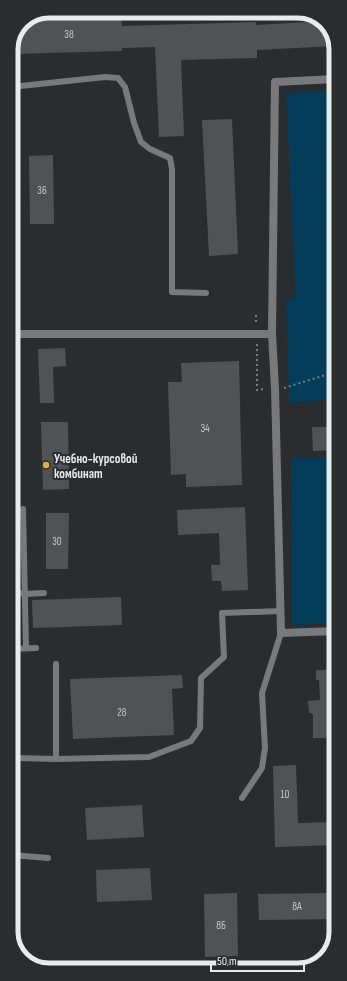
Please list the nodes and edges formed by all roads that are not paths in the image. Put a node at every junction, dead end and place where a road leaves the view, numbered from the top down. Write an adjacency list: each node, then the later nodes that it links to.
1 (329, 79): 5 (street)
2 (18, 86): 3 (lane)
3 (206, 293)
4 (18, 334): 5 (street)
5 (272, 334): 10 (street)
6 (23, 509): 9 (lane)
7 (18, 593): 9 (lane)
8 (44, 593): 9 (lane)
9 (25, 594): 13 (lane)
10 (281, 611): 12 (street); 18 (lane)
11 (329, 631): 12 (street)
12 (282, 633): 19 (lane)
13 (26, 648): 14 (lane); 15 (lane)
14 (36, 648)
15 (18, 649)
16 (56, 664): 18 (lane)
17 (18, 758): 18 (lane)
18 (56, 759)
19 (242, 798)
20 (18, 856): 21 (lane)
21 (48, 858)

